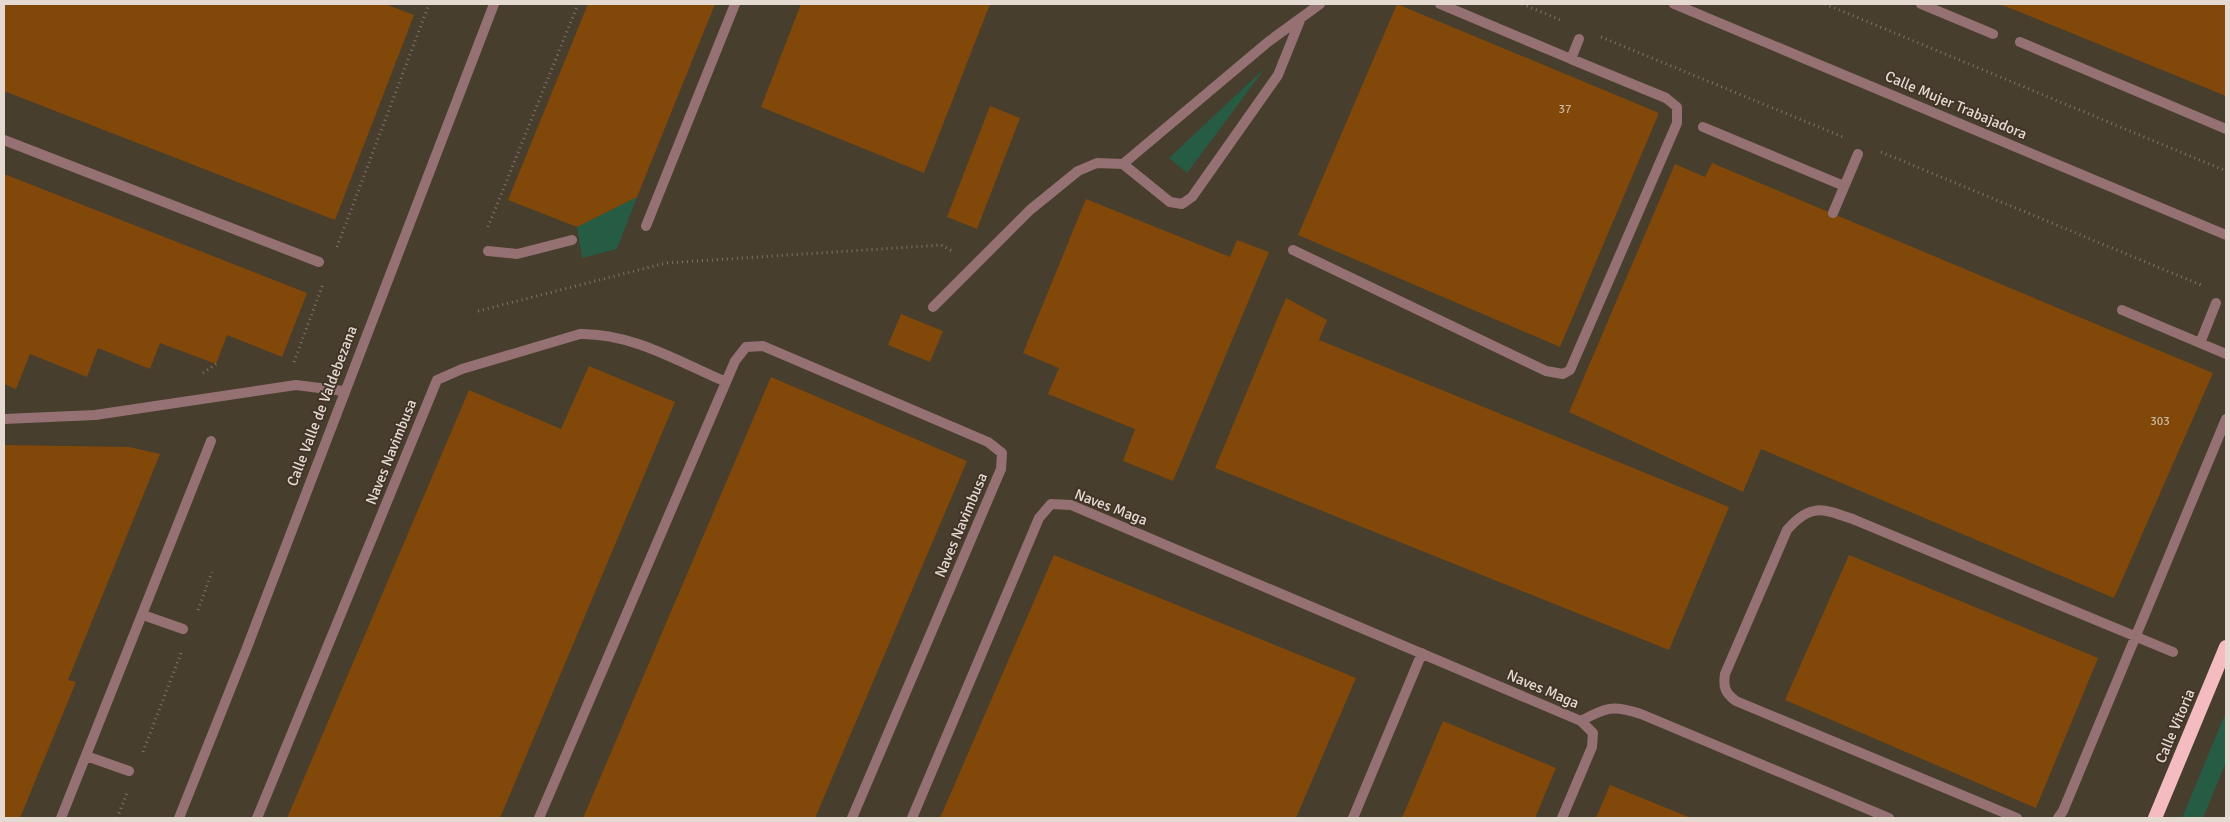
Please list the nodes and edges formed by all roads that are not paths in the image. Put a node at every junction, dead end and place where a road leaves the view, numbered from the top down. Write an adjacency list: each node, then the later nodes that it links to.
1 (494, 4): 31 (street, Calle Valle de Valdebezana)
2 (735, 4): 19 (street)
3 (1320, 4): 7 (street)
4 (1440, 4): 11 (street)
5 (1674, 4): 20 (street, Calle Mujer Trabajadora)
6 (1921, 4): 8 (street)
7 (1301, 18): 16 (street); 16 (street)
8 (1993, 34)
9 (1579, 39): 11 (street)
10 (2020, 42): 13 (street)
11 (1571, 59): 22 (street)
12 (1703, 127): 17 (street)
13 (2226, 129)
14 (4, 140): 24 (street)
15 (1858, 154): 17 (street)
16 (1123, 164): 26 (street)
17 (1844, 186): 18 (street)
18 (1833, 213)
19 (646, 226)
20 (2226, 235)
21 (572, 240): 23 (street)
22 (1293, 250)
23 (488, 251)
24 (319, 262)
25 (2216, 303): 28 (street)
26 (933, 307)
27 (2122, 310): 28 (street)
28 (2200, 342): 29 (street)
29 (2226, 354)
30 (726, 382): 46 (street, Naves Navimbusa); 47 (street, Naves Navimbusa); 48 (street, Naves Navimbusa)
31 (343, 392): 32 (street); 45 (street, Calle Valle de Valdebezana)
32 (4, 419)
33 (2226, 419): 37 (street)
34 (211, 441): 35 (street)
35 (143, 615): 36 (street); 42 (street)
36 (182, 628)
37 (2135, 636): 39 (street); 53 (street); 54 (street)
38 (2226, 647): 55 (highway, Calle Vitoria)
39 (2173, 652)
40 (1422, 653): 41 (street, Naves Maga); 49 (street, Naves Maga); 50 (street)
41 (1581, 721): 51 (street, Naves Maga); 52 (street)
42 (86, 756): 43 (street); 44 (street)
43 (129, 771)
44 (61, 818)
45 (179, 818)
46 (256, 818)
47 (539, 818)
48 (852, 818)
49 (912, 818)
50 (1353, 818)
51 (1562, 818)
52 (1889, 818)
53 (2017, 818)
54 (2058, 818)
55 (2155, 818)

